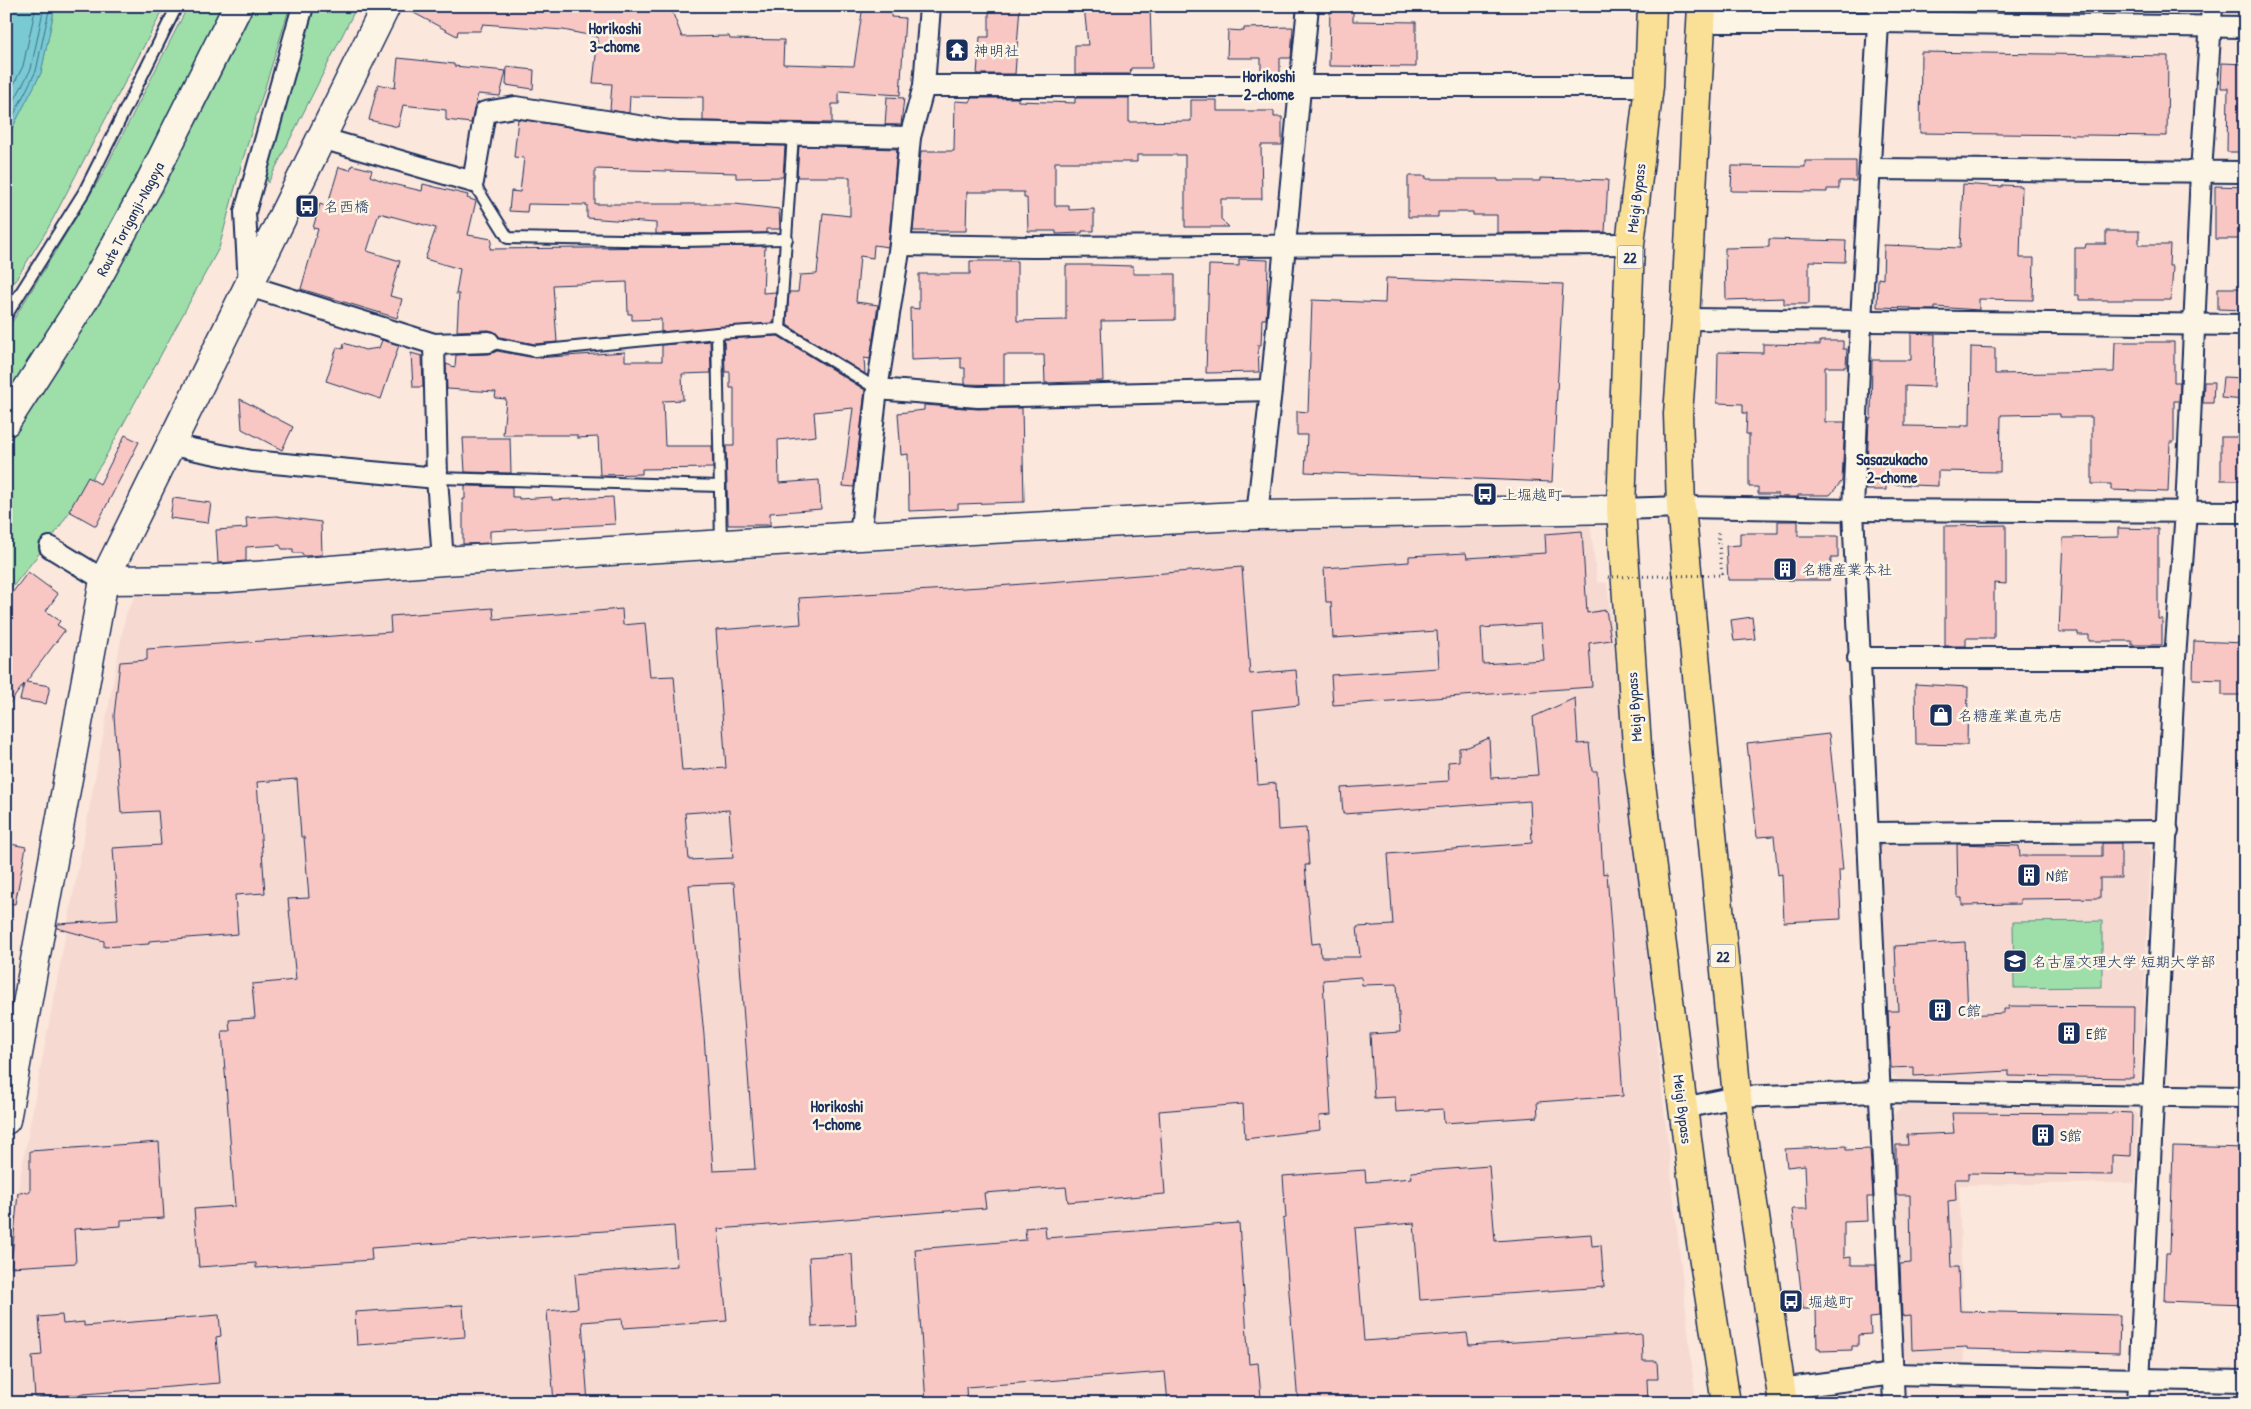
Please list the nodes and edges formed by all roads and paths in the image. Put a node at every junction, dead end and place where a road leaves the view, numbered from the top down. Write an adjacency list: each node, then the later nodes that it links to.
1 (177, 6): 28 (lane)
2 (238, 6): 39 (street, Route Toriganji-Nagoya)
3 (303, 6): 27 (street)
4 (386, 6): 18 (street)
5 (930, 6): 13 (street)
6 (1308, 6): 15 (street)
7 (1652, 6): 14 (highway, Meigi Bypass / 22)
8 (2212, 6): 12 (street)
9 (1702, 14): 10 (street); 29 (highway, 22)
10 (1879, 14): 12 (street); 19 (street)
11 (2245, 27): 12 (street)
12 (2210, 28): 20 (street)
13 (924, 86): 15 (street); 17 (street)
14 (1649, 86): 15 (street); 24 (highway, Meigi Bypass / 22)
15 (1300, 87): 26 (street)
16 (793, 134): 17 (street); 22 (street); 23 (lane)
17 (910, 137): 25 (street)
18 (321, 138): 22 (street); 27 (street)
19 (1870, 169): 20 (street); 30 (street)
20 (2201, 172): 21 (street); 31 (street)
21 (2245, 172)
22 (473, 182): 23 (lane)
23 (787, 239): 33 (lane)
24 (1630, 244): 26 (street); 44 (highway, Meigi Bypass / 22)
25 (900, 246): 26 (street); 37 (street)
26 (1284, 246): 38 (street)
27 (249, 286): 36 (street); 40 (street)
28 (6, 316)
29 (1686, 319): 30 (street); 43 (highway, 22)
30 (1861, 321): 31 (street); 45 (street)
31 (2195, 324): 32 (street); 46 (street)
32 (2245, 325)
33 (780, 329): 34 (lane); 37 (lane)
34 (717, 333): 35 (lane); 42 (lane)
35 (489, 342): 36 (street)
36 (434, 344): 41 (street)
37 (878, 389): 38 (street); 50 (street)
38 (1271, 390): 48 (street)
39 (6, 422)
40 (171, 445): 41 (street); 55 (street)
41 (437, 478): 42 (lane); 53 (street)
42 (720, 486): 51 (lane)
43 (1681, 506): 44 (street); 45 (street); 62 (highway, 22)
44 (1621, 509): 48 (street); 64 (highway, Meigi Bypass / 22)
45 (1853, 510): 46 (street); 56 (street)
46 (2186, 511): 47 (street); 57 (street)
47 (2245, 512)
48 (1257, 515): 50 (street)
49 (1718, 533): 54 (path, bridge)
50 (860, 536): 51 (street)
51 (721, 546): 53 (street)
52 (50, 547): 55 (street)
53 (443, 561): 55 (street)
54 (1608, 577)
55 (104, 580): 65 (street)
56 (1858, 658): 57 (street); 59 (street)
57 (2175, 658): 58 (street)
58 (2168, 831): 59 (street); 61 (street)
59 (1868, 833): 60 (street)
60 (1879, 1092): 61 (street); 62 (street); 66 (street)
61 (2153, 1095): 63 (street); 67 (street)
62 (1737, 1097): 64 (street); 69 (highway, 22)
63 (2245, 1097)
64 (1683, 1108): 70 (highway, Meigi Bypass / 22)
65 (6, 1120)
66 (1893, 1374): 67 (street); 69 (street); 71 (street)
67 (2139, 1379): 68 (street); 72 (street)
68 (2245, 1381)
69 (1782, 1396)
70 (1726, 1403)
71 (1894, 1403)
72 (2138, 1403)

